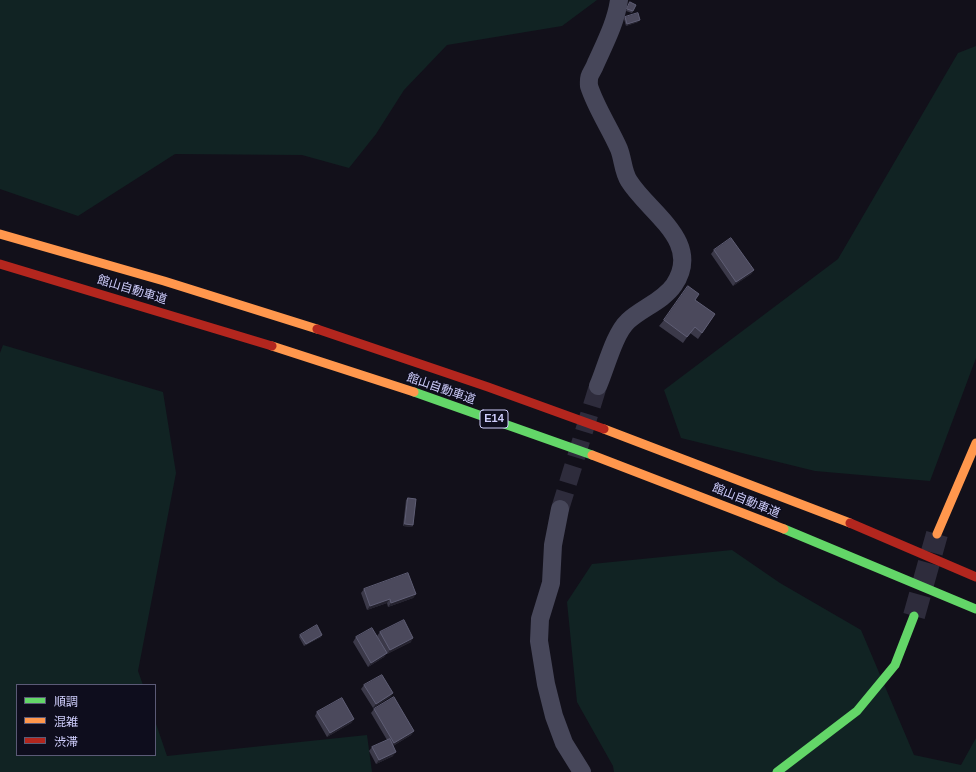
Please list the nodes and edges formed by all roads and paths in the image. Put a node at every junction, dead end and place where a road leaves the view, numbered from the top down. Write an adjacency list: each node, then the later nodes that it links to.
1 (619, 0): 4 (street)
2 (0, 234): 8 (main road, 館山自動車道 / E14)
3 (0, 264): 9 (main road, 館山自動車道 / E14)
4 (598, 386)
5 (976, 443): 7 (main road)
6 (560, 509): 11 (street)
7 (937, 534)
8 (976, 577)
9 (976, 609)
10 (914, 616): 12 (main road)
11 (582, 772)
12 (778, 772)

